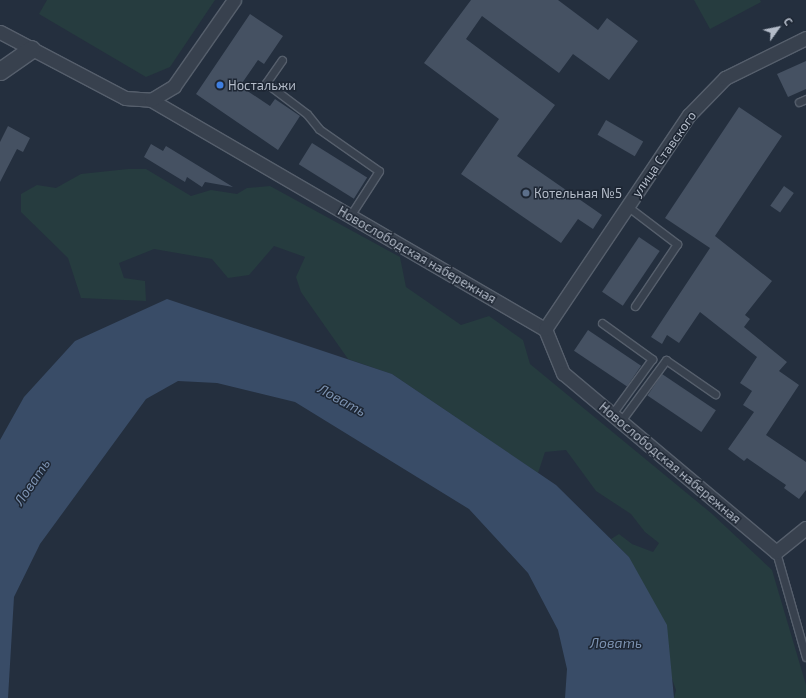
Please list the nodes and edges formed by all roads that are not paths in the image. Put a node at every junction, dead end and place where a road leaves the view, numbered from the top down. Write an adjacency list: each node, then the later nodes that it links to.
1 (234, 0): 7 (street)
2 (0, 32): 4 (street, Новослободская набережная)
3 (806, 38): 8 (street, улица Ставского)
4 (31, 49): 6 (street); 7 (street, Новослободская набережная)
5 (282, 60): 9 (lane)
6 (0, 72)
7 (151, 100): 9 (street, Новослободская набережная)
8 (628, 206): 10 (lane); 12 (street, улица Ставского)
9 (350, 216): 12 (street, Новослободская набережная)
10 (635, 306)
11 (602, 323): 14 (lane)
12 (545, 329): 14 (street, Новослободская набережная)
13 (715, 394): 14 (lane)
14 (616, 418): 16 (street, Новослободская набережная)
15 (806, 528): 16 (street)
16 (776, 552): 17 (lane)
17 (806, 657)

